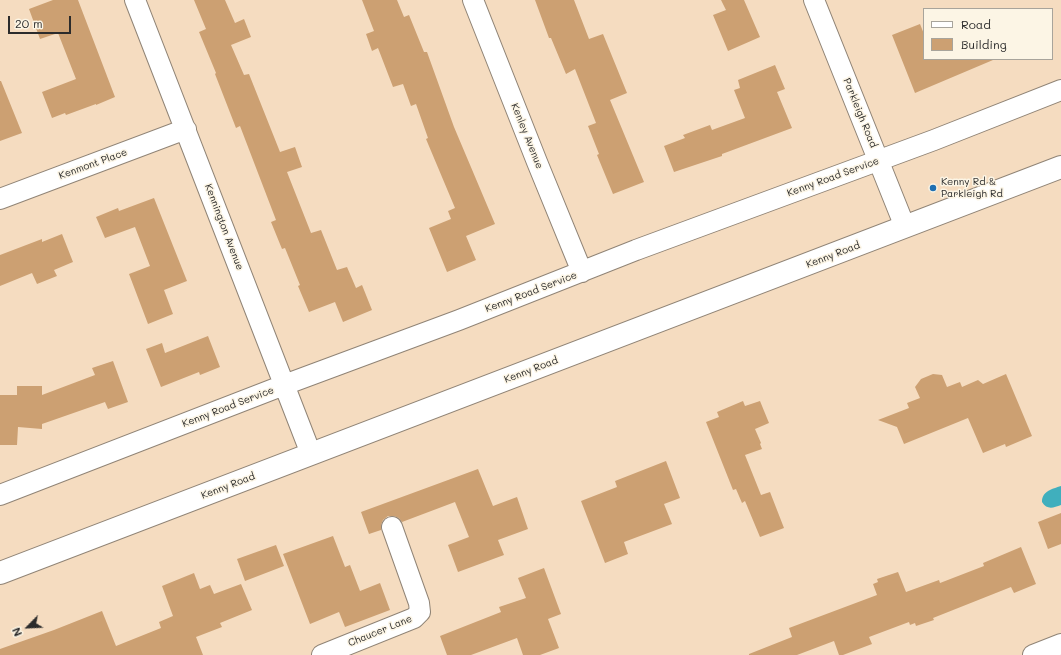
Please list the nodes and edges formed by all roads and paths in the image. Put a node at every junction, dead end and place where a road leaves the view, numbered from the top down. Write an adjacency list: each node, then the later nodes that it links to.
1 (135, 0): 5 (street, Kennington Avenue)
2 (473, 0): 10 (street, Kenley Avenue)
3 (814, 0): 6 (street, Parkleigh Road)
4 (1061, 90): 6 (street, Kenny Road Service)
5 (186, 129): 8 (street, Kenmont Place); 11 (street, Kennington Avenue)
6 (879, 160): 9 (street, Parkleigh Road); 10 (street, Kenny Road Service)
7 (1061, 167): 9 (main road, Kenny Road)
8 (0, 199)
9 (905, 227): 12 (main road, Kenny Road)
10 (582, 272): 11 (street, Kenny Road Service)
11 (284, 385): 12 (street, Kennington Avenue); 13 (street, Kenny Road Service)
12 (311, 454): 15 (main road, Kenny Road)
13 (0, 495)
14 (392, 528): 17 (street, Chaucer Lane)
15 (0, 573)
16 (1061, 644): 18 (street)
17 (322, 655)
18 (1033, 655)

